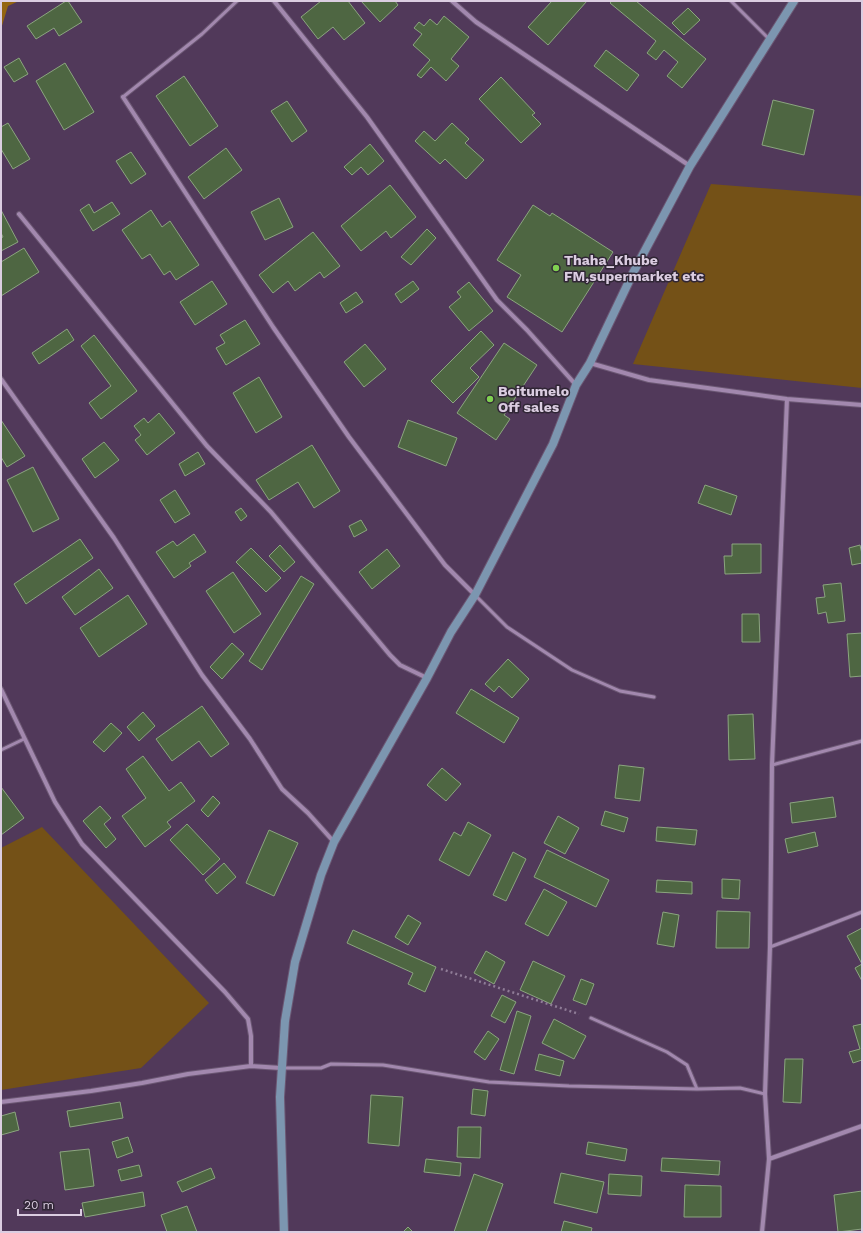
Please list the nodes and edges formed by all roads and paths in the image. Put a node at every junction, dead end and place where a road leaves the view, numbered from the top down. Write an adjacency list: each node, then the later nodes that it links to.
1 (237, 1): 7 (lane)
2 (274, 1): 12 (street)
3 (452, 1): 8 (street)
4 (731, 1): 6 (lane)
5 (794, 1): 6 (main road)
6 (769, 39): 8 (main road)
7 (123, 97): 15 (street)
8 (690, 166): 10 (main road)
9 (20, 214): 16 (street)
10 (590, 363): 12 (main road); 13 (street)
11 (1, 379): 23 (street)
12 (576, 385): 15 (main road)
13 (787, 399): 14 (street); 22 (street)
14 (862, 405)
15 (475, 595): 16 (main road); 18 (lane)
16 (427, 678): 23 (main road)
17 (1, 689): 19 (street)
18 (654, 697)
19 (24, 739): 21 (lane); 28 (street)
20 (862, 741): 22 (lane)
21 (1, 750)
22 (772, 765): 25 (street)
23 (334, 842): 29 (main road)
24 (862, 912): 25 (lane)
25 (770, 947): 31 (street)
26 (441, 969): 27 (path)
27 (591, 1018): 30 (lane)
28 (251, 1066): 29 (street); 32 (street)
29 (281, 1068): 30 (lane); 35 (main road)
30 (697, 1089): 31 (lane)
31 (764, 1094): 34 (street)
32 (1, 1102)
33 (862, 1126): 34 (street)
34 (769, 1159): 36 (street)
35 (284, 1232)
36 (762, 1232)

